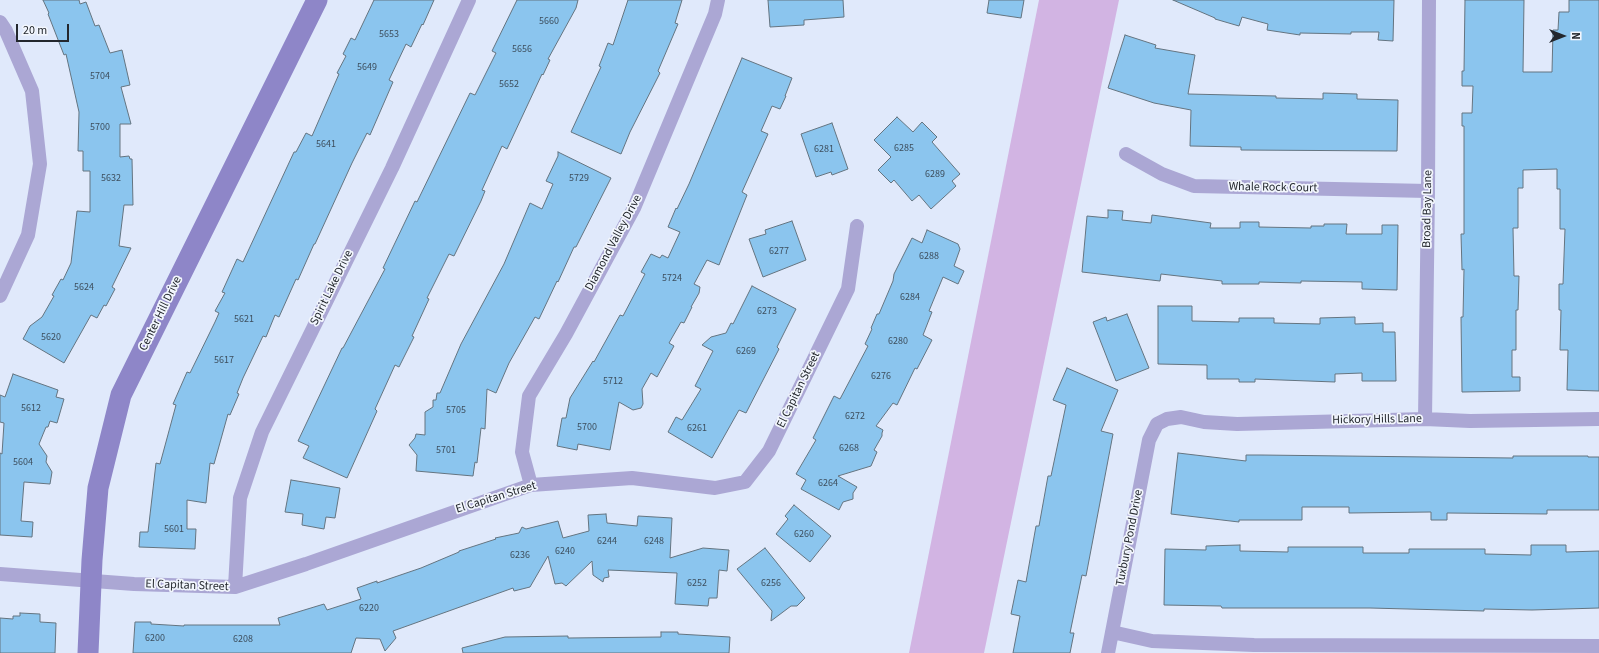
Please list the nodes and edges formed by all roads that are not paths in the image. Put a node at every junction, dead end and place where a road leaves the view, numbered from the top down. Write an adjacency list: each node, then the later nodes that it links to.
1 (317, 0): 15 (street, Center Hill Drive)
2 (469, 0): 16 (street, Spirit Lake Drive)
3 (718, 0): 13 (street, Diamond Valley Drive)
4 (1429, 0): 7 (street, Broad Bay Lane)
5 (0, 22): 9 (street)
6 (1126, 154): 7 (street, Whale Rock Court)
7 (1428, 191): 10 (street, Broad Bay Lane)
8 (857, 226): 13 (street, El Capitan Street)
9 (0, 296)
10 (1425, 419): 11 (street, Hickory Hills Lane); 12 (street, Hickory Hills Lane)
11 (1599, 419)
12 (1157, 424): 17 (street, Tuxbury Pond Drive)
13 (531, 485): 16 (street, El Capitan Street)
14 (0, 574): 15 (street, El Capitan Street)
15 (91, 582): 16 (street, El Capitan Street); 19 (street, Center Hill Drive)
16 (234, 587)
17 (1112, 632): 18 (street); 20 (street, Tuxbury Pond Drive)
18 (1599, 646)
19 (88, 653)
20 (1108, 653)

